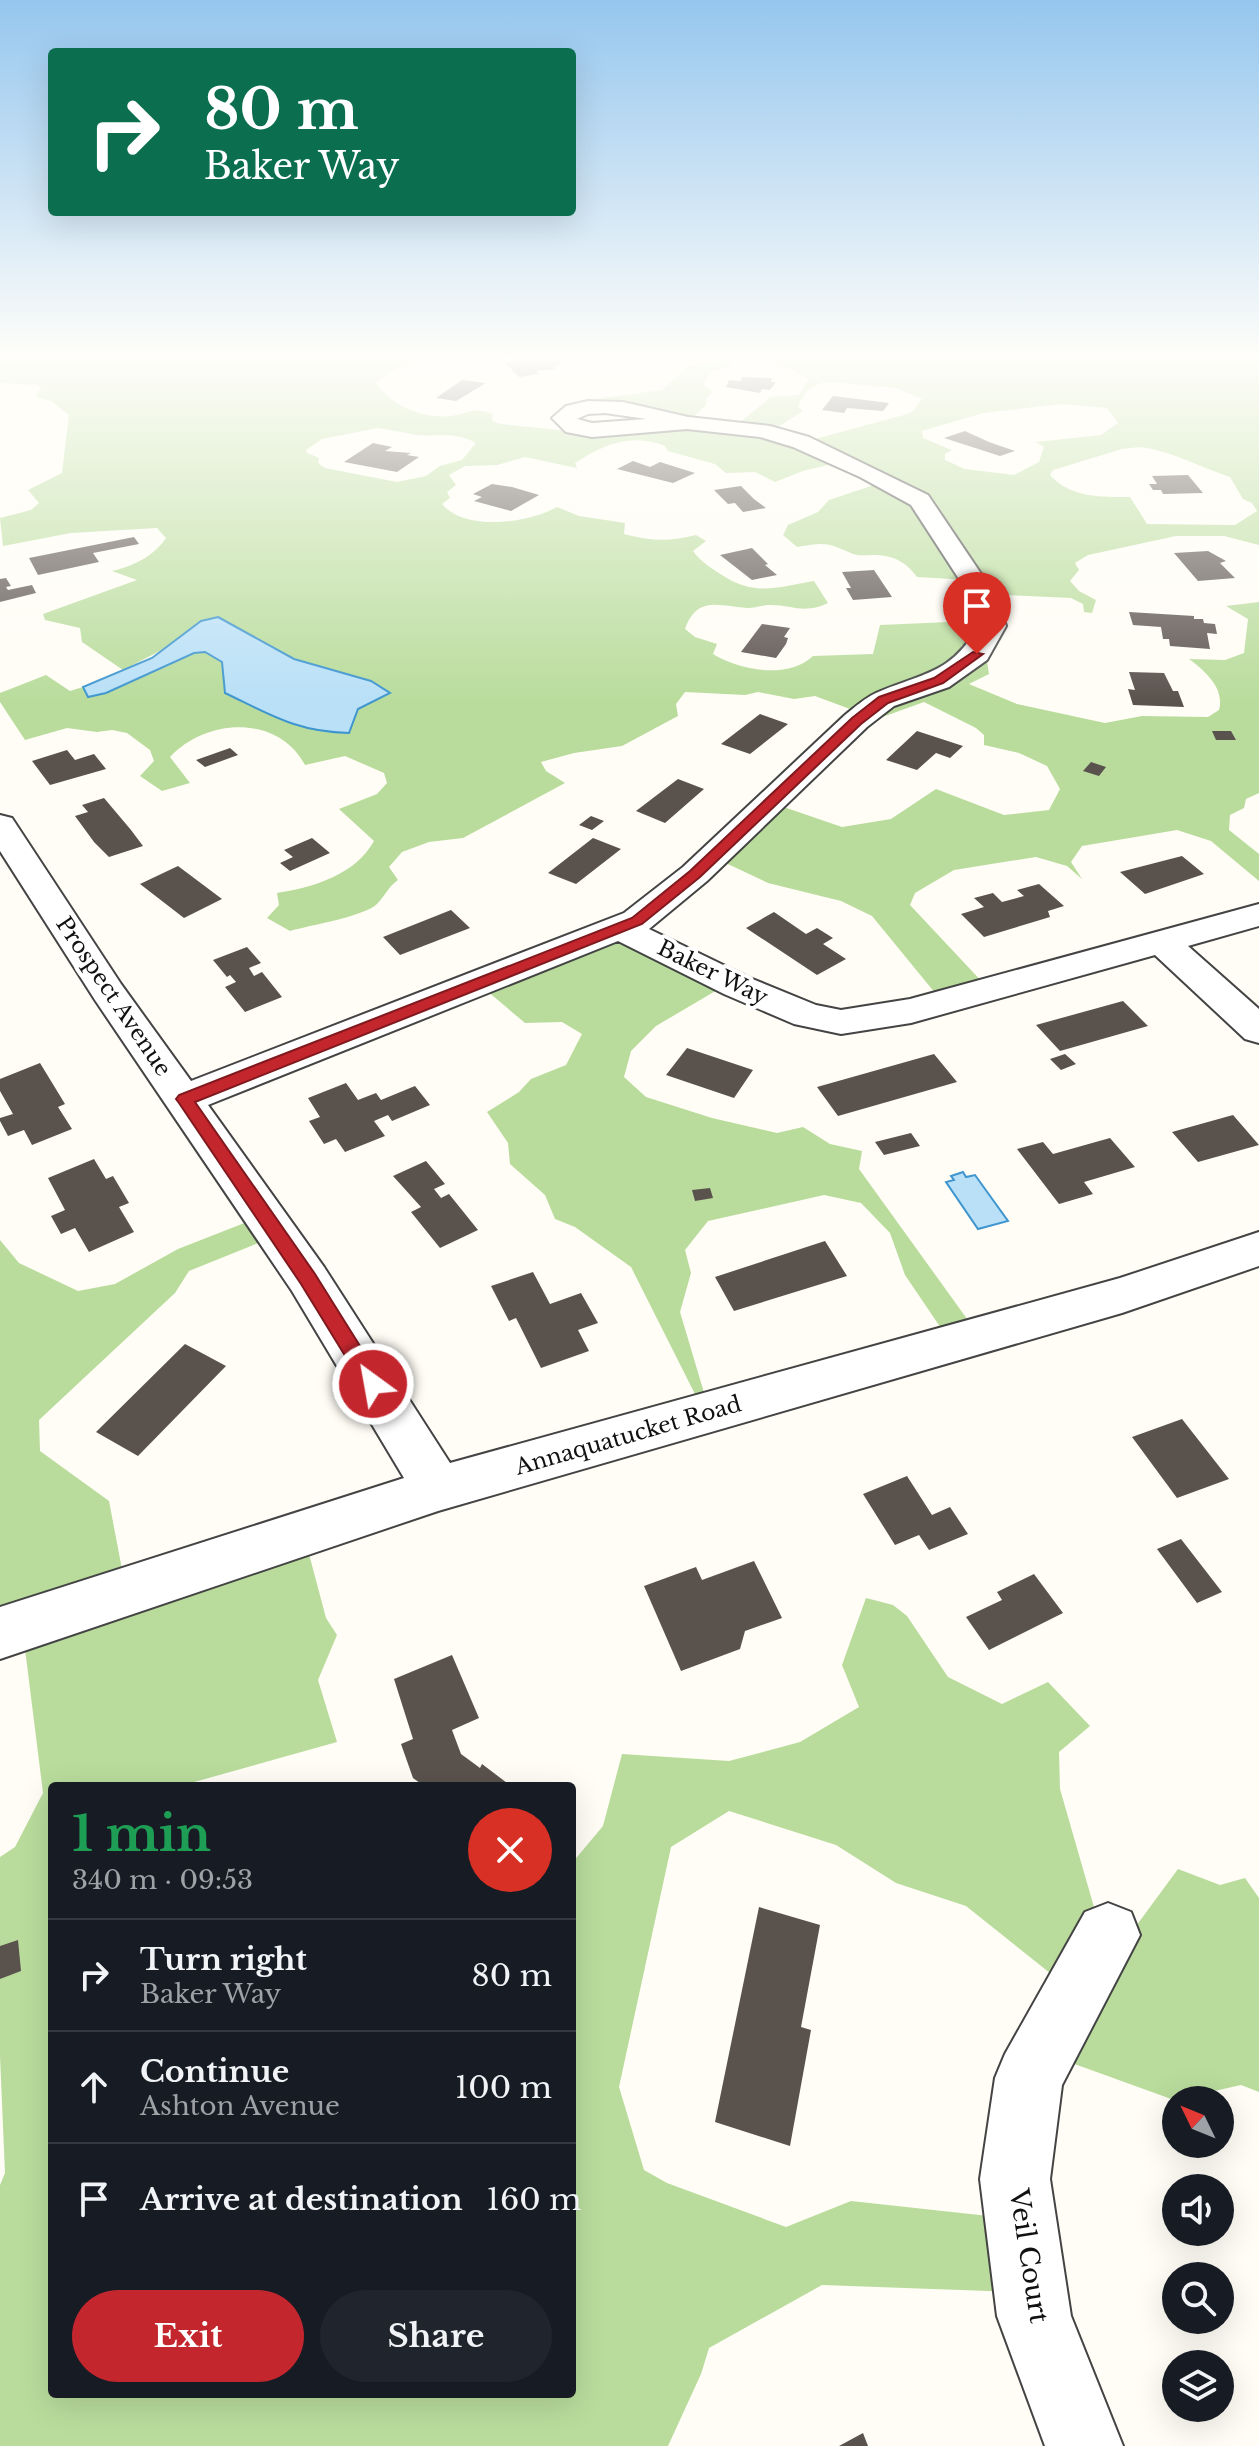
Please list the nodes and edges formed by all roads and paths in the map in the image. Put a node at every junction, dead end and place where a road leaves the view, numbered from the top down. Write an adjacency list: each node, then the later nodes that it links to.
1 (872, 474): 4 (street)
2 (0, 825): 7 (street, Prospect Avenue)
3 (1259, 915): 5 (street, Baker Way)
4 (620, 928): 5 (street, Baker Way); 7 (street)
5 (1162, 942): 6 (street)
6 (1259, 1030)
7 (185, 1099): 9 (street, Prospect Avenue)
8 (1259, 1249): 9 (street, Annaquatucket Road)
9 (438, 1489): 10 (street, Annaquatucket Road)
10 (0, 1633)
11 (1108, 1935): 12 (street, Veil Court)
12 (1084, 2446)

